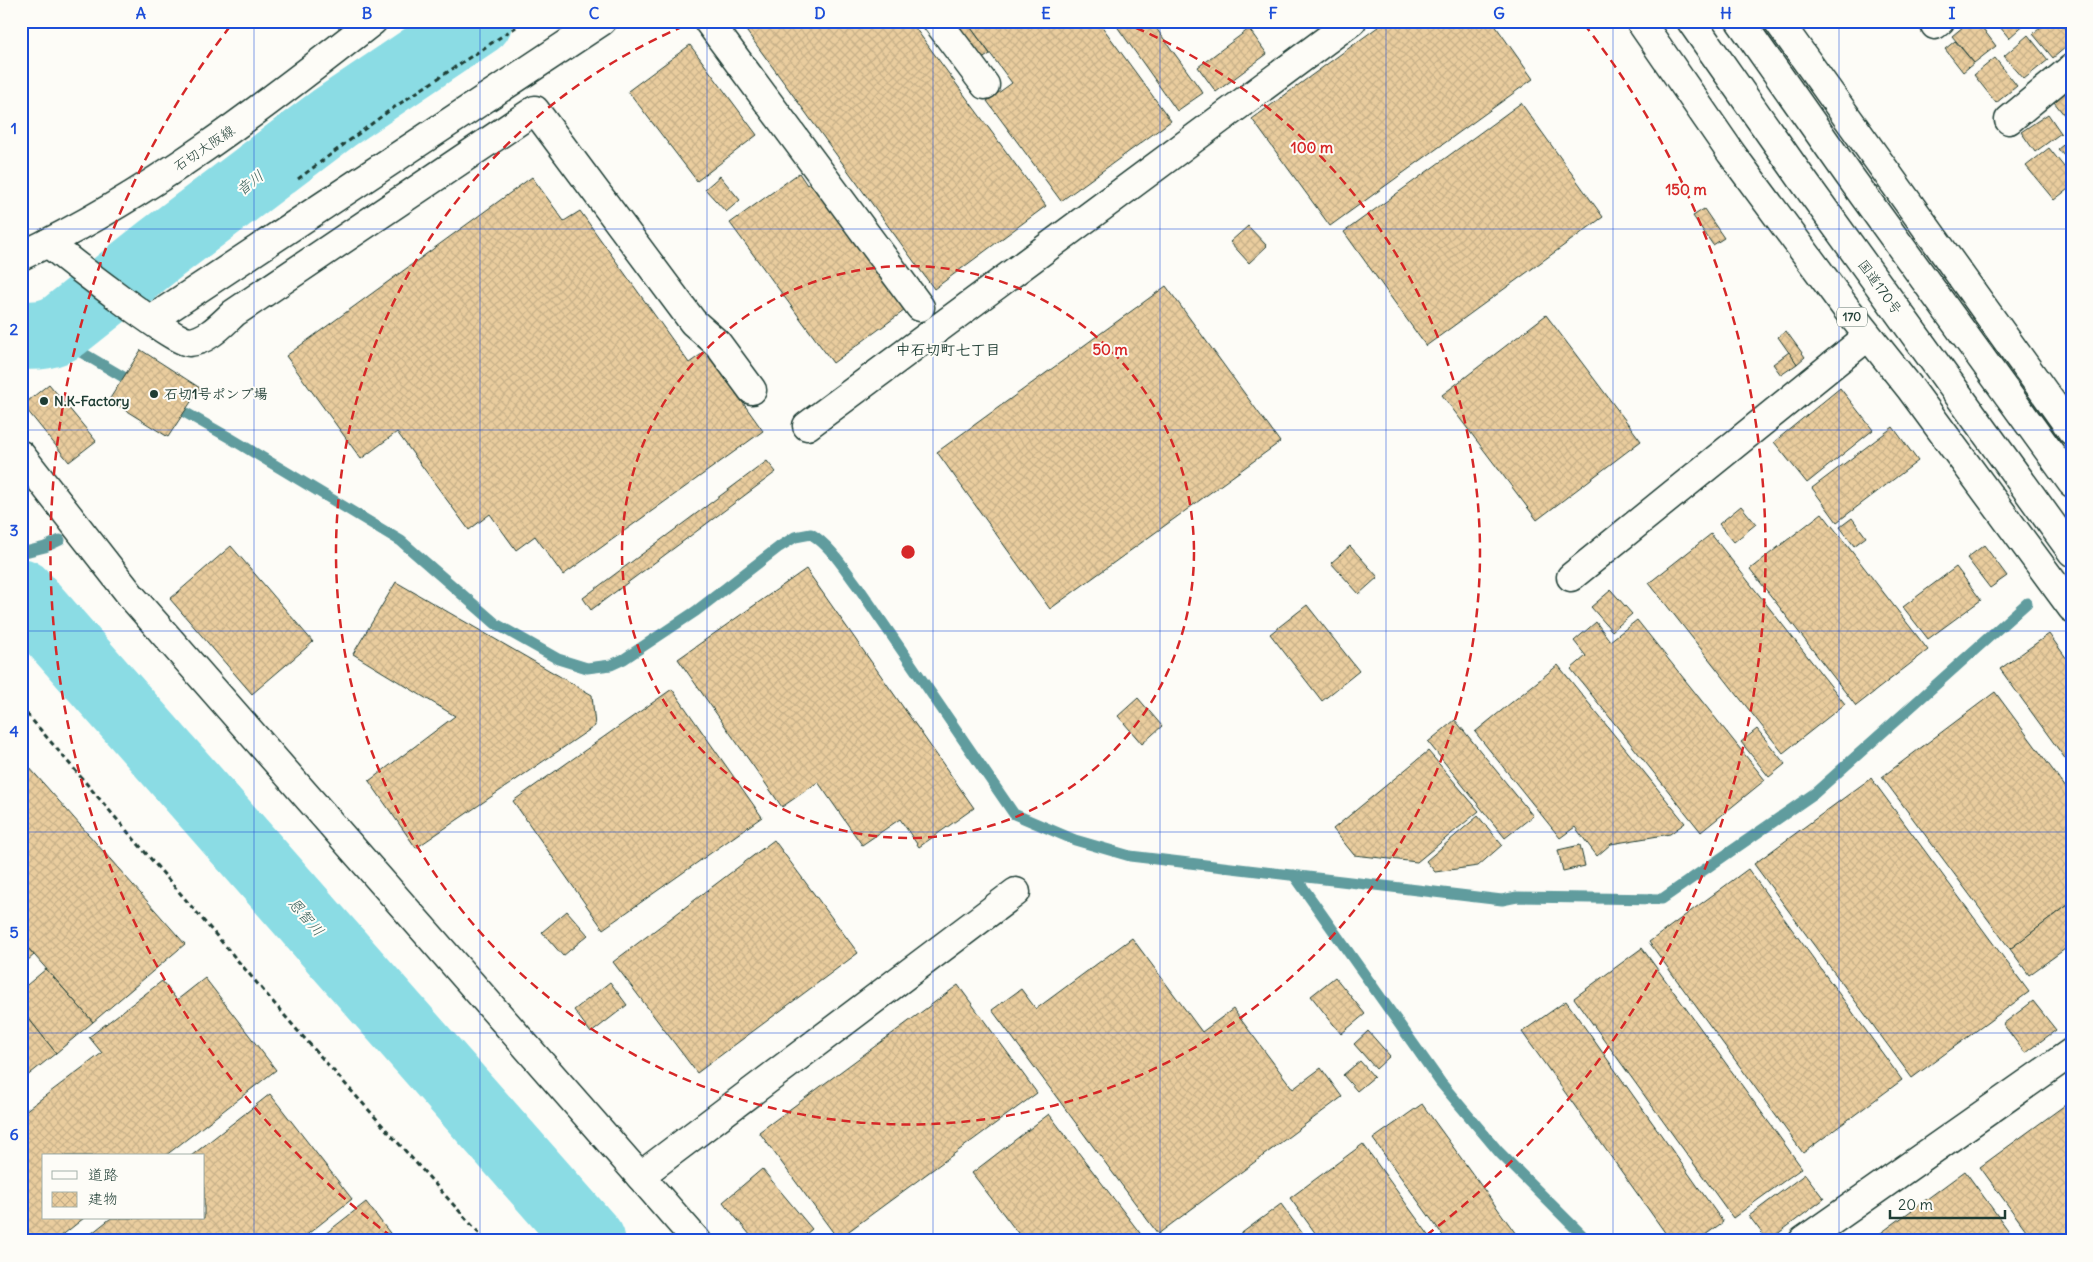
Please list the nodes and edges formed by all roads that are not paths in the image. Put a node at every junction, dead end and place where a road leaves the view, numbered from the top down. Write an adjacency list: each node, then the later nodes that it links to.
1 (373, 21): 13 (main road, 石切大阪線)
2 (602, 21): 16 (main road)
3 (708, 21): 15 (main road)
4 (937, 21): 11 (main road)
5 (1352, 21): 19 (main road)
6 (1640, 21): 17 (main road, 170)
7 (1691, 21): 23 (main road, 国道170号)
8 (1740, 21): 22 (main road)
9 (1778, 21): 20 (main road)
10 (2072, 68): 12 (main road)
11 (985, 85)
12 (2009, 120)
13 (48, 243): 14 (main road, 石切大阪線); 16 (main road)
14 (21, 256)
15 (920, 307)
16 (150, 319): 18 (main road)
17 (1867, 337): 24 (main road); 25 (main road, 170)
18 (752, 390)
19 (807, 426)
20 (2072, 431)
21 (21, 455): 28 (main road)
22 (2072, 483)
23 (2072, 552)
24 (1571, 576)
25 (2072, 608)
26 (1016, 892): 28 (main road)
27 (2072, 1052): 30 (main road)
28 (640, 1176): 29 (main road)
29 (697, 1241)
30 (1802, 1241)

